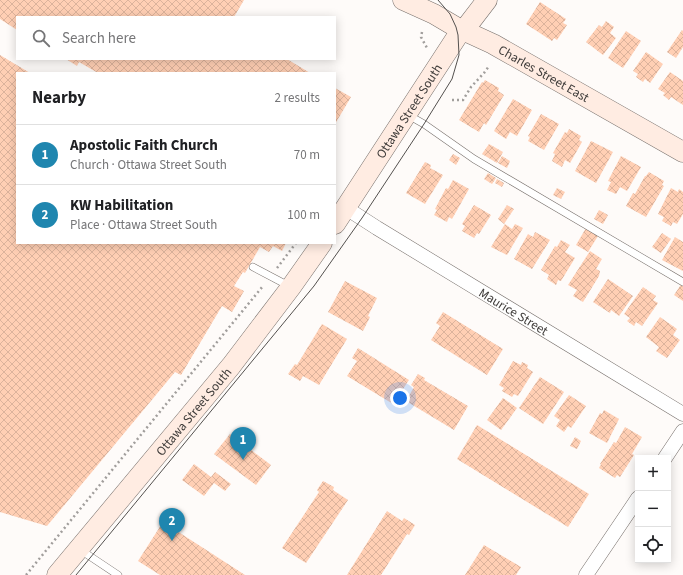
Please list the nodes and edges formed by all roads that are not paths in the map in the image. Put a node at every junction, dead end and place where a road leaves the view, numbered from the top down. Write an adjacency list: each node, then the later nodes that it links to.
1 (403, 0): 3 (main road, Charles Street East)
2 (487, 0): 3 (main road, Ottawa Street South)
3 (464, 30): 4 (main road, Ottawa Street South); 5 (main road, Charles Street East)
4 (407, 115): 6 (main road, Ottawa Street South); 10 (lane)
5 (683, 152)
6 (346, 208): 7 (main road, Ottawa Street South); 12 (street, Maurice Street)
7 (336, 223)
8 (321, 244): 11 (main road, Ottawa Street South)
9 (253, 267): 11 (lane)
10 (683, 282)
11 (291, 287): 16 (main road, Ottawa Street South)
12 (683, 414)
13 (683, 431): 14 (street)
14 (667, 455)
15 (635, 502): 19 (street)
16 (79, 549): 17 (main road, Ottawa Street South); 18 (lane)
17 (57, 575)
18 (118, 575)
19 (586, 575)

